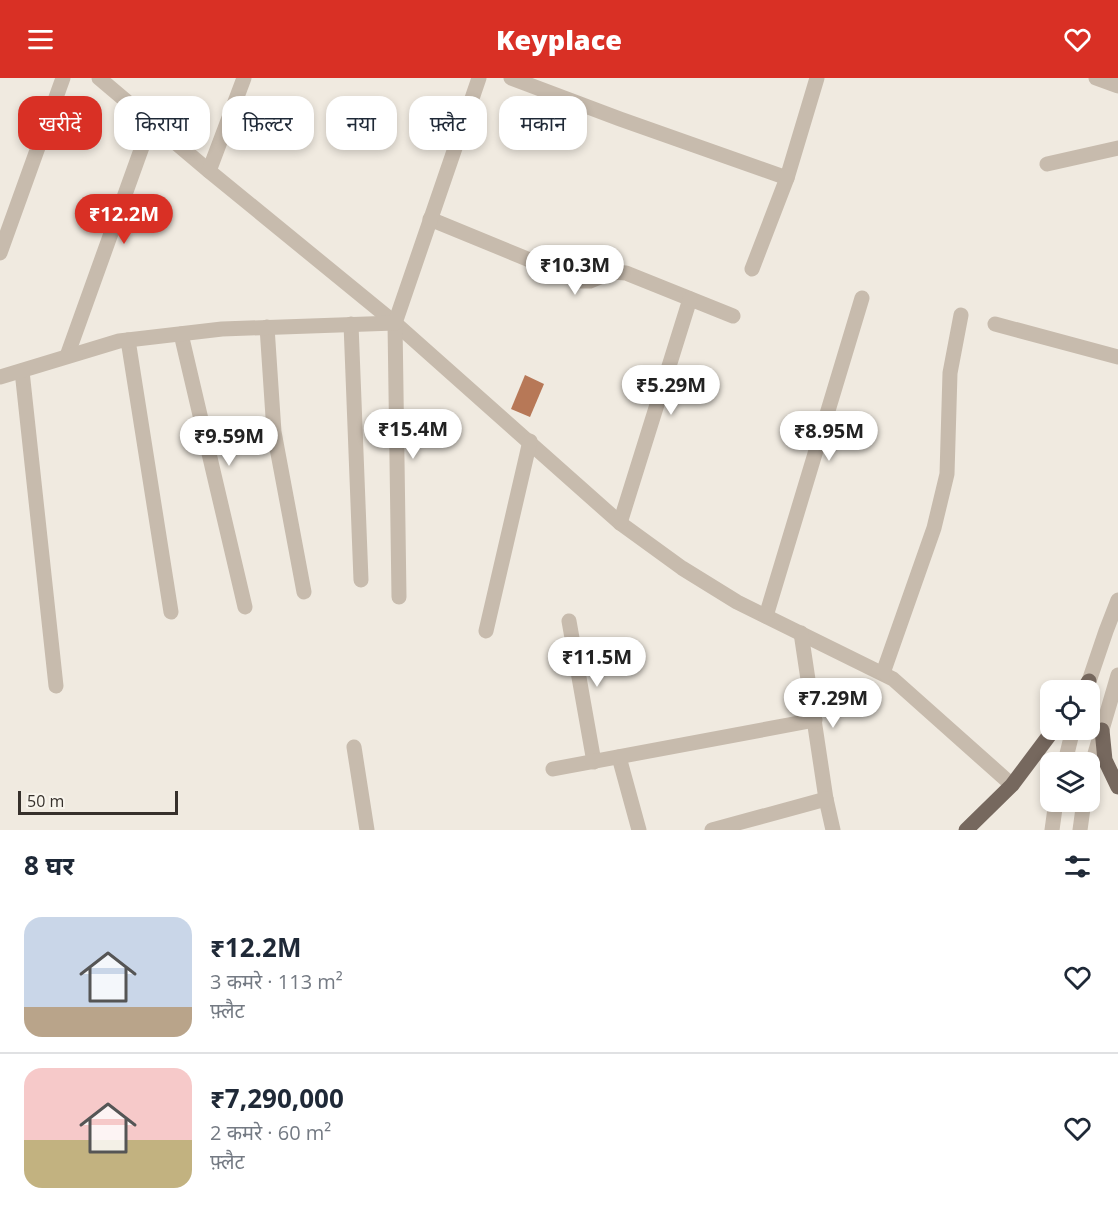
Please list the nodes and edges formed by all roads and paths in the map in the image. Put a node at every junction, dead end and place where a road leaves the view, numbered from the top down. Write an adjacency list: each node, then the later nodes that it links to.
1 (63, 78): 17 (street)
2 (99, 78): 9 (street)
3 (244, 78): 14 (street)
4 (479, 78): 16 (street)
5 (511, 78): 15 (street)
6 (817, 78): 15 (street)
7 (1096, 78): 8 (street)
8 (1118, 86)
9 (120, 96)
10 (1118, 148): 13 (street)
11 (141, 150): 29 (street)
12 (184, 150): 14 (street)
13 (1047, 164)
14 (209, 171): 23 (street)
15 (787, 178): 18 (street)
16 (430, 219): 20 (street); 23 (street)
17 (0, 253)
18 (752, 269)
19 (862, 298): 41 (street)
20 (690, 299): 22 (street); 34 (street)
21 (961, 315): 46 (street)
22 (733, 316)
23 (395, 323): 24 (street); 33 (street); 37 (street)
24 (351, 324): 26 (street); 35 (street)
25 (995, 324): 30 (street)
26 (267, 327): 27 (street); 36 (street)
27 (181, 334): 28 (street); 39 (street)
28 (128, 340): 29 (street); 40 (street)
29 (67, 356): 31 (street)
30 (1118, 357)
31 (22, 371): 32 (street); 49 (street)
32 (0, 376)
33 (530, 441): 34 (street); 43 (street)
34 (620, 523): 41 (street)
35 (361, 580)
36 (304, 592)
37 (399, 597)
38 (1118, 600): 45 (street)
39 (245, 607)
40 (171, 612)
41 (766, 616): 44 (street)
42 (569, 621): 56 (street)
43 (486, 631)
44 (801, 633): 46 (street); 50 (street)
45 (1111, 638): 48 (street)
46 (882, 673): 58 (street)
47 (1118, 675): 51 (street)
48 (1090, 680)
49 (56, 686)
50 (815, 720): 55 (street); 60 (street)
51 (1102, 730): 54 (street); 59 (main road)
52 (1046, 740): 58 (main road)
53 (354, 747): 63 (street)
54 (1096, 752)
55 (619, 757): 56 (street); 64 (street)
56 (594, 762): 57 (street)
57 (553, 769)
58 (1012, 785): 67 (main road)
59 (1118, 787)
60 (826, 799): 65 (street); 66 (street)
61 (1054, 812): 68 (street)
62 (1082, 812): 69 (street)
63 (367, 830)
64 (639, 830)
65 (712, 830)
66 (833, 830)
67 (966, 830)
68 (1052, 830)
69 (1080, 830)

